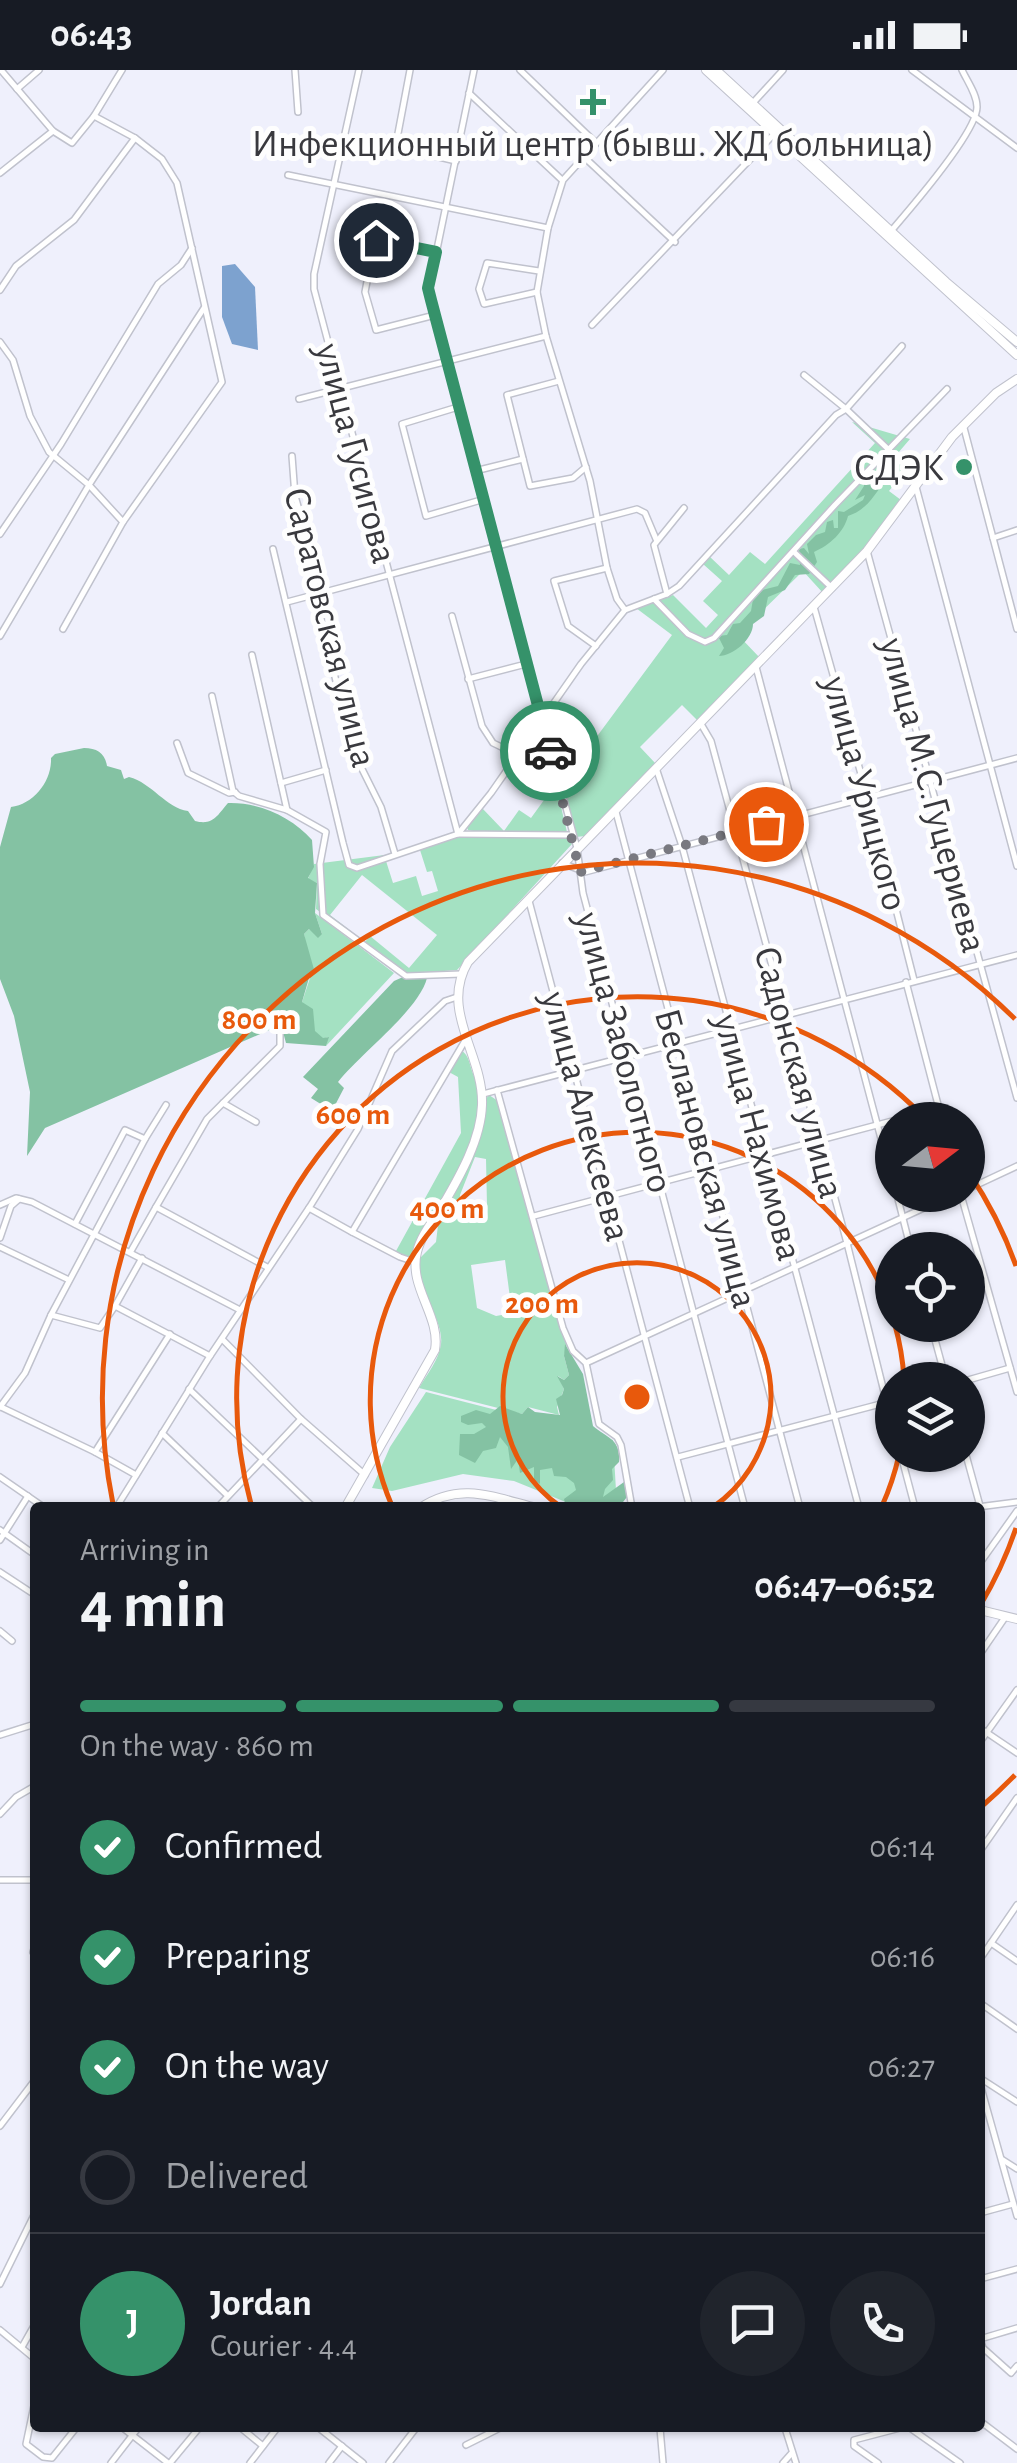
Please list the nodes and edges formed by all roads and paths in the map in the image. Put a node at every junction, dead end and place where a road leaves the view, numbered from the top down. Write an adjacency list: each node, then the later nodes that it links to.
1 (1, 70): 15 (street)
2 (40, 70): 15 (street)
3 (122, 70): 19 (street)
4 (295, 70): 18 (street)
5 (360, 70): 31 (street, улица Гусигова)
6 (410, 70): 27 (street)
7 (474, 70): 16 (street, улица Заболотного)
8 (520, 70): 24 (street)
9 (663, 70): 24 (street)
10 (706, 70): 17 (main road)
11 (716, 70): 17 (main road)
12 (783, 70): 17 (street)
13 (912, 70): 20 (street)
14 (962, 70): 20 (street)
15 (17, 90): 21 (street)
16 (469, 93): 27 (street, улица Заболотного); 30 (street)
17 (750, 106): 22 (main road)
18 (298, 112)
19 (94, 116): 21 (street); 23 (street)
20 (976, 116): 25 (street); 34 (street)
21 (53, 131): 28 (street)
22 (777, 132): 34 (main road); 35 (street)
23 (135, 138): 36 (street); 39 (street)
24 (596, 142): 26 (street)
25 (1017, 148)
26 (583, 156): 30 (street); 35 (street)
27 (456, 161): 32 (street, улица Заболотного)
28 (0, 172)
29 (288, 175): 31 (street)
30 (563, 180): 33 (street)
31 (336, 185): 32 (street); 53 (street, улица Гусигова)
32 (446, 207): 33 (street); 37 (street, улица Заболотного)
33 (548, 228): 38 (street)
34 (889, 233): 45 (main road); 48 (main road)
35 (675, 242): 43 (street)
36 (192, 245): 41 (street); 60 (street)
37 (436, 252): 42 (street, улица Заболотного); 42 (street)
38 (539, 271): 40 (street); 40 (street)
39 (0, 290)
40 (537, 292): 44 (street)
41 (206, 306): 65 (street); 70 (street)
42 (435, 315): 49 (street, улица Заболотного)
43 (592, 324)
44 (546, 336): 49 (street); 52 (street)
45 (1017, 339)
46 (0, 342): 60 (street)
47 (902, 346): 57 (street)
48 (1017, 354)
49 (447, 360): 53 (street); 56 (street, улица Заболотного)
50 (804, 375): 57 (street)
51 (1017, 378): 58 (main road)
52 (560, 381): 62 (street); 63 (street)
53 (340, 388): 55 (street); 80 (street, улица Гусигова)
54 (947, 389): 59 (street)
55 (298, 399)
56 (458, 407): 64 (street, улица Заболотного); 67 (street)
57 (846, 409): 59 (street); 83 (street)
58 (963, 425): 66 (main road); 73 (street)
59 (890, 450): 78 (street)
60 (52, 454): 65 (street); 72 (street)
61 (292, 456): 82 (street, Саратовская улица)
62 (524, 459): 63 (street); 64 (street)
63 (586, 467): 69 (street)
64 (475, 471): 67 (street, улица Заболотного)
65 (90, 485): 70 (street); 91 (street)
66 (915, 485): 77 (main road); 103 (street)
67 (482, 500): 75 (street, улица Заболотного)
68 (684, 508): 74 (street)
69 (599, 520): 74 (street); 75 (street); 79 (street)
70 (123, 522): 89 (street)
71 (1017, 530): 73 (street)
72 (0, 534)
73 (994, 538): 90 (street)
74 (656, 539): 83 (street)
75 (496, 546): 80 (street); 94 (street, улица Заболотного)
76 (273, 549): 85 (street)
77 (867, 551): 81 (main road); 106 (street, улица М.С.Гуцериева)
78 (794, 552): 81 (street); 84 (street)
79 (607, 568): 87 (street); 92 (street)
80 (390, 575): 82 (street); 114 (street, улица Гусигова)
81 (832, 588): 86 (main road)
82 (316, 594): 85 (street); 118 (street, Саратовская улица)
83 (668, 594): 84 (street)
84 (654, 599): 87 (street)
85 (287, 602): 105 (street)
86 (814, 607): 95 (main road); 109 (street, улица Урицкого)
87 (625, 610): 92 (street)
88 (452, 616): 96 (street)
89 (63, 629)
90 (1017, 630)
91 (0, 636)
92 (596, 646): 98 (street)
93 (252, 656): 107 (street)
94 (526, 664): 96 (street); 98 (street, улица Заболотного)
95 (756, 667): 99 (main road); 112 (street)
96 (468, 679): 101 (street)
97 (212, 696): 108 (street)
98 (542, 716): 101 (street); 115 (street, улица Заболотного)
99 (700, 723): 104 (main road); 113 (street, Садонская улица)
100 (177, 744): 108 (street)
101 (516, 754): 114 (street)
102 (1017, 758): 103 (street)
103 (991, 764): 106 (street); 121 (street)
104 (656, 768): 110 (main road); 116 (street, улица Нахимова)
105 (326, 770): 107 (street); 118 (street)
106 (929, 782): 109 (street); 125 (street, улица М.С.Гуцериева)
107 (280, 783): 111 (street)
108 (234, 792): 111 (street)
109 (868, 798): 112 (street); 127 (street, улица Урицкого)
110 (615, 809): 117 (main road); 119 (street, Беслановская улица)
111 (287, 810): 126 (street)
112 (796, 817): 113 (street); 130 (street)
113 (736, 832): 116 (street); 131 (street, Садонская улица)
114 (458, 834): 115 (street); 118 (street)
115 (573, 835): 117 (street, улица Заболотного)
116 (682, 846): 119 (street); 133 (street, улица Нахимова)
117 (577, 848): 120 (main road); 122 (street, улица Заболотного)
118 (395, 854)
119 (628, 859): 122 (street); 135 (street, Беслановская улица)
120 (562, 863): 122 (street); 123 (main road)
121 (1017, 866)
122 (580, 872): 136 (street, улица Заболотного)
123 (528, 898): 126 (main road); 137 (street, улица Алексеева)
124 (1017, 955): 125 (street)
125 (980, 964): 127 (street); 140 (street, улица М.С.Гуцериева)
126 (461, 974): 129 (main road)
127 (914, 980): 128 (street)
128 (906, 982): 130 (street); 141 (street)
129 (457, 997): 134 (main road); 158 (street)
130 (844, 999): 131 (street); 144 (street)
131 (784, 1014): 133 (street); 148 (street, Садонская улица)
132 (280, 1028): 142 (street)
133 (729, 1028): 135 (street); 149 (street, улица Нахимова)
134 (466, 1040): 139 (main road); 165 (street)
135 (676, 1041): 136 (street); 151 (street, Беслановская улица)
136 (625, 1054): 137 (street); 153 (street, улица Заболотного)
137 (574, 1068): 138 (street); 154 (street, улица Алексеева)
138 (497, 1090): 139 (street); 162 (street)
139 (482, 1094): 173 (main road)
140 (1017, 1098)
141 (937, 1102)
142 (223, 1103): 145 (street); 157 (street)
143 (166, 1105): 147 (street)
144 (875, 1113)
145 (256, 1122)
146 (875, 1125): 148 (street)
147 (145, 1139): 164 (street); 167 (street)
148 (818, 1141): 149 (street); 169 (street, Садонская улица)
149 (764, 1156): 151 (street); 175 (street, улица Нахимова)
150 (1017, 1166): 152 (street)
151 (710, 1169): 153 (street); 177 (street, Беслановская улица)
152 (985, 1180)
153 (659, 1182): 154 (street); 181 (street, улица Заболотного)
154 (608, 1195): 162 (street); 183 (street, улица Алексеева)
155 (19, 1199): 156 (street); 164 (street); 168 (street)
156 (0, 1205)
157 (156, 1207): 171 (street); 174 (street)
158 (309, 1208): 165 (street); 174 (street)
159 (901, 1212): 163 (street)
160 (913, 1212): 163 (street)
161 (967, 1212): 188 (street)
162 (534, 1216): 187 (street)
163 (902, 1217): 166 (street); 169 (street)
164 (75, 1224): 167 (street)
165 (352, 1232): 173 (street)
166 (906, 1232)
167 (95, 1234): 171 (street); 176 (street)
168 (0, 1238)
169 (847, 1243): 175 (street); 186 (street, Садонская улица)
170 (0, 1247): 176 (street)
171 (131, 1252): 172 (street)
172 (142, 1258): 178 (street); 179 (street)
173 (415, 1262): 205 (main road)
174 (268, 1267): 179 (street)
175 (794, 1269): 177 (street); 194 (street, улица Нахимова)
176 (69, 1280): 180 (street)
177 (741, 1292): 181 (street); 196 (street, Беслановская улица)
178 (116, 1306): 180 (street); 182 (street)
179 (240, 1310): 184 (street)
180 (51, 1315): 193 (street)
181 (694, 1315): 183 (street); 198 (street, улица Заболотного)
182 (170, 1334): 185 (street); 199 (street)
183 (645, 1336): 187 (street); 200 (street, улица Алексеева)
184 (222, 1339): 185 (street); 195 (street)
185 (210, 1356): 190 (street)
186 (879, 1362)
187 (586, 1363): 216 (street)
188 (1010, 1368): 189 (street); 191 (street)
189 (985, 1375)
190 (189, 1389): 197 (street); 201 (street)
191 (1017, 1392)
192 (875, 1406): 194 (street)
193 (0, 1407): 199 (street)
194 (834, 1417): 196 (street); 220 (street, улица Нахимова)
195 (301, 1419): 201 (street); 205 (street)
196 (779, 1431): 198 (street); 219 (street, Беслановская улица)
197 (162, 1433): 204 (street); 207 (street)
198 (728, 1444): 200 (street); 218 (street, улица Заболотного)
199 (95, 1452): 204 (street)
200 (677, 1457): 217 (street, улица Алексеева)
201 (263, 1459): 207 (street); 212 (street)
202 (905, 1472): 221 (street)
203 (971, 1472): 222 (street)
204 (136, 1475): 210 (street)
205 (364, 1476): 213 (main road)
206 (0, 1477): 208 (street)
207 (226, 1495): 211 (street)
208 (28, 1496): 209 (street); 226 (street)
209 (36, 1502)
210 (120, 1502)
211 (221, 1502)
212 (308, 1502)
213 (349, 1502)
214 (430, 1502): 215 (main road)
215 (508, 1502)
216 (631, 1502)
217 (688, 1502)
218 (743, 1502)
219 (798, 1502)
220 (858, 1502)
221 (913, 1502)
222 (979, 1502)
223 (1017, 1502): 224 (street)
224 (985, 1505)
225 (1017, 1510): 228 (street)
226 (1, 1534): 227 (street)
227 (30, 1552)
228 (985, 1556)
229 (0, 1572): 230 (street)
230 (30, 1592)
231 (985, 1611): 232 (main road)
232 (1006, 1616): 233 (main road); 236 (street)
233 (1017, 1618)
234 (0, 1632): 235 (street)
235 (12, 1640)
236 (985, 1647)
237 (1017, 1690): 239 (street)
238 (30, 1726): 241 (street)
239 (985, 1728)
240 (985, 1731): 242 (street)
241 (0, 1735)
242 (1017, 1753)
243 (30, 1789): 245 (street)
244 (1017, 1798): 246 (street)
245 (2, 1808)
246 (985, 1844)
247 (0, 1880): 248 (street)
248 (30, 1880)
249 (1017, 1905): 250 (street)
250 (991, 1943): 251 (street); 252 (street)
251 (985, 1952)
252 (1017, 1961)
253 (985, 2007): 254 (street)
254 (1017, 2029)
255 (985, 2084): 258 (street)
256 (30, 2087): 259 (street)
257 (985, 2100): 260 (street)
258 (1017, 2102)
259 (0, 2126)
260 (1000, 2158): 261 (street); 262 (street)
261 (1017, 2169)
262 (1013, 2204): 263 (street); 264 (street)
263 (985, 2212)
264 (1017, 2216)
265 (30, 2223): 268 (street)
266 (1017, 2269): 267 (street)
267 (985, 2278)
268 (0, 2284)
269 (1017, 2328): 272 (street)
270 (0, 2330): 273 (street)
271 (30, 2333): 273 (street)
272 (985, 2338)
273 (21, 2348): 275 (street)
274 (985, 2350): 276 (street)
275 (30, 2356)
276 (1017, 2366)
277 (30, 2420): 279 (street)
278 (985, 2425): 298 (street)
279 (73, 2432)
280 (128, 2432): 293 (street)
281 (135, 2432): 293 (street)
282 (196, 2432): 301 (street)
283 (246, 2432): 296 (street)
284 (273, 2432): 296 (street)
285 (324, 2432): 297 (street)
286 (413, 2432): 305 (street)
287 (492, 2432): 295 (street)
288 (660, 2432): 306 (street)
289 (786, 2432): 299 (street)
290 (862, 2432): 294 (street)
291 (882, 2432): 294 (street)
292 (916, 2432): 310 (street)
293 (132, 2435): 300 (street); 301 (street)
294 (863, 2436): 309 (street)
295 (466, 2445)
296 (263, 2446): 302 (street)
297 (342, 2446): 303 (street); 304 (street)
298 (1017, 2449)
299 (791, 2454): 307 (street); 308 (street)
300 (111, 2463)
301 (169, 2463)
302 (250, 2463)
303 (329, 2463)
304 (363, 2463)
305 (389, 2463)
306 (663, 2463)
307 (783, 2463)
308 (796, 2463)
309 (878, 2463)
310 (960, 2463)

